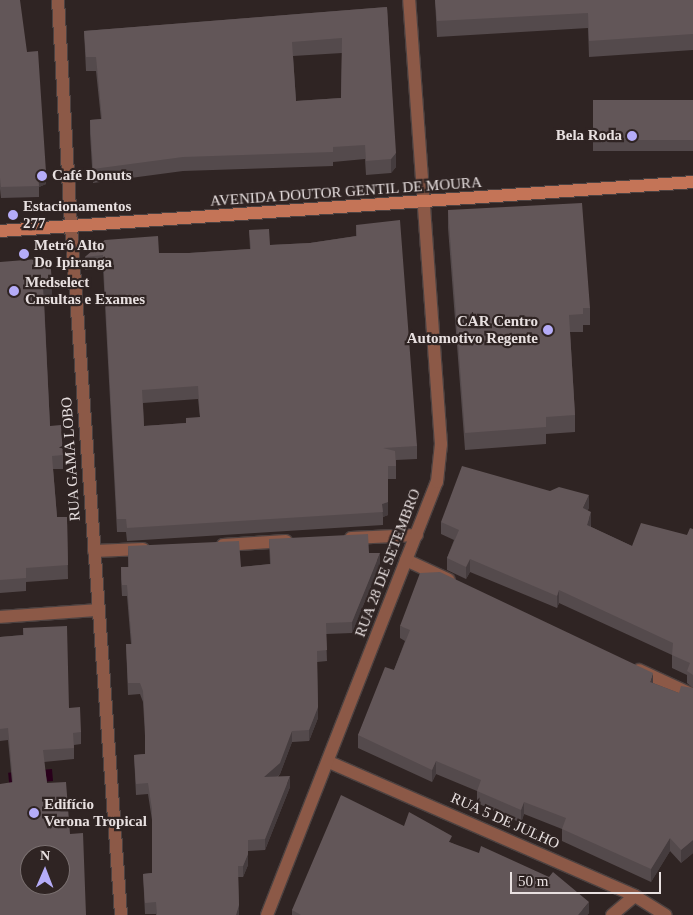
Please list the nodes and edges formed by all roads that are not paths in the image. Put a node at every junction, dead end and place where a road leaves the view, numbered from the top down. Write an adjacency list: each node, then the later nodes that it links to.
1 (58, 0): 5 (street, RUA GAMA LOBO)
2 (409, 0): 4 (street, RUA 28 DE SETEMBRO)
3 (693, 182): 4 (main road, AVENIDA DOUTOR GENTIL DE MOURA)
4 (423, 204): 5 (main road, AVENIDA DOUTOR GENTIL DE MOURA); 7 (street, RUA 28 DE SETEMBRO)
5 (71, 227): 6 (main road, AVENIDA DOUTOR GENTIL DE MOURA); 12 (street, RUA GAMA LOBO)
6 (0, 231)
7 (417, 535): 8 (street); 13 (street, RUA 28 DE SETEMBRO)
8 (341, 539)
9 (301, 541): 10 (street)
10 (212, 545)
11 (153, 548): 12 (street)
12 (94, 551): 15 (street, RUA GAMA LOBO)
13 (406, 560): 14 (street); 19 (street, RUA 28 DE SETEMBRO)
14 (460, 585)
15 (97, 610): 16 (street); 22 (street, RUA GAMA LOBO)
16 (0, 617)
17 (630, 666): 18 (street)
18 (693, 695)
19 (329, 762): 20 (street, RUA 5 DE JULHO); 23 (street, RUA 28 DE SETEMBRO)
20 (635, 896): 21 (street, RUA 5 DE JULHO); 24 (street)
21 (662, 914)
22 (121, 915)
23 (267, 915)
24 (612, 915)

